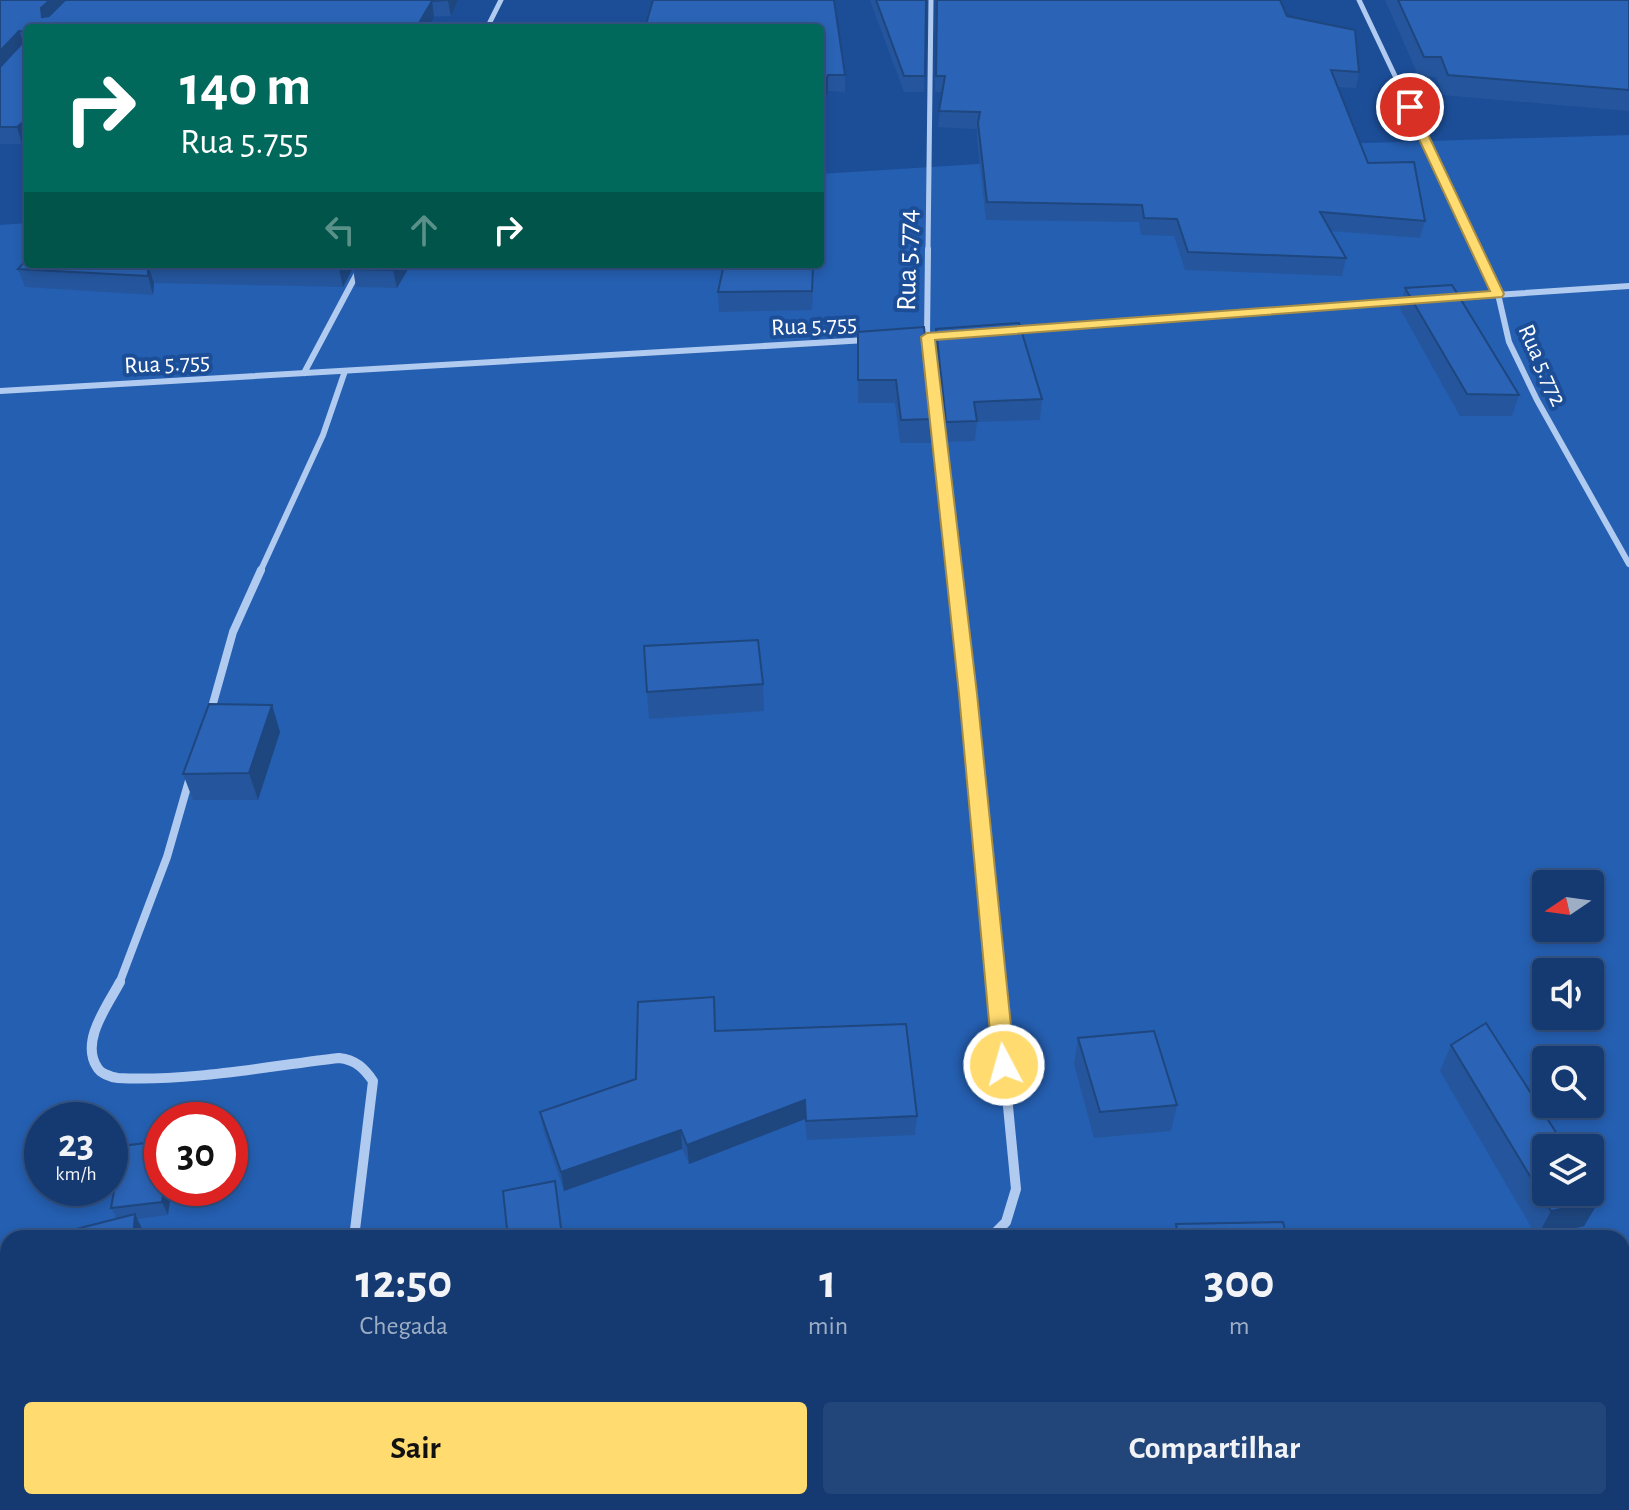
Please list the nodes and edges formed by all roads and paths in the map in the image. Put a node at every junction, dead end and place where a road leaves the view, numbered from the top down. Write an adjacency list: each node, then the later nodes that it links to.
1 (501, 0): 4 (street)
2 (931, 0): 12 (street, Rua 5.774)
3 (1359, 0): 7 (street, Rua 5.772)
4 (489, 24)
5 (360, 268): 16 (street)
6 (1629, 286): 7 (street)
7 (1498, 294): 8 (street); 18 (street, Rua 5.772)
8 (1434, 299)
9 (1419, 300): 10 (street)
10 (1007, 331)
11 (959, 334): 12 (street)
12 (927, 337): 13 (street); 22 (street, Rua 5.774)
13 (911, 338)
14 (880, 339): 15 (street, Rua 5.755)
15 (345, 371): 16 (street, Rua 5.755); 19 (street)
16 (304, 373): 17 (street, Rua 5.755)
17 (0, 391)
18 (1629, 564)
19 (206, 725)
20 (194, 763): 21 (street)
21 (355, 1230)
22 (998, 1230)

